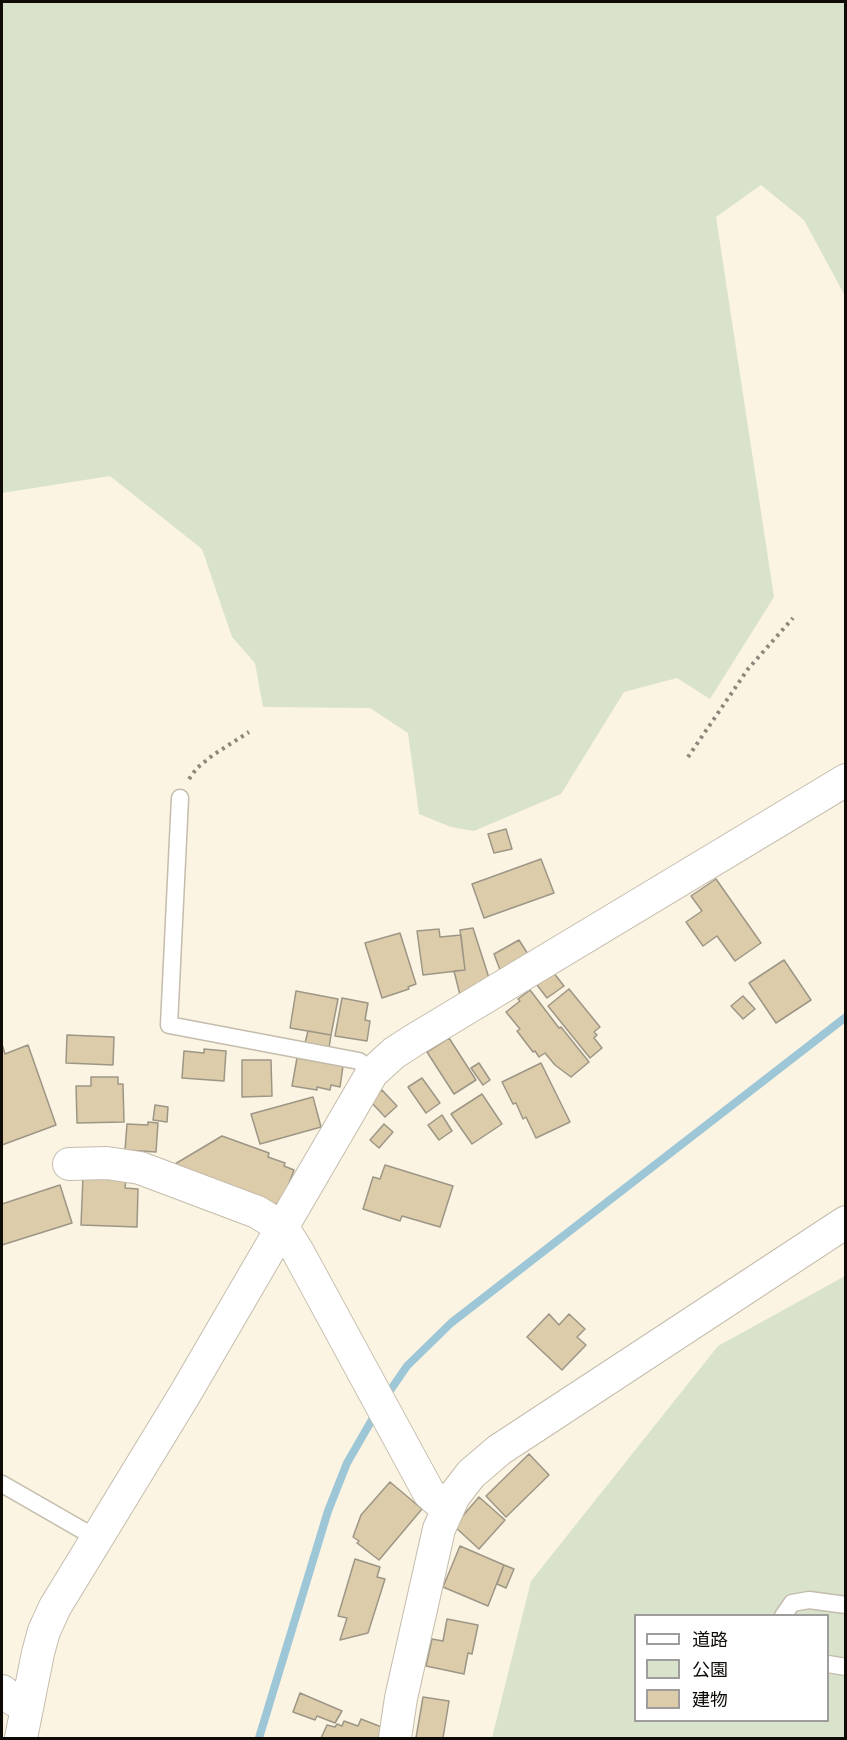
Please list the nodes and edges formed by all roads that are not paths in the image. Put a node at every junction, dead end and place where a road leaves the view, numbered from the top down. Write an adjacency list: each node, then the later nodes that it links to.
1 (846, 780): 3 (street)
2 (180, 798): 3 (lane)
3 (372, 1072): 6 (street)
4 (69, 1164): 6 (street)
5 (846, 1222): 8 (street)
6 (283, 1228): 8 (street); 9 (street)
7 (2, 1484): 9 (lane)
8 (447, 1509): 16 (street)
9 (96, 1538): 14 (street)
10 (846, 1605): 11 (lane)
11 (784, 1614)
12 (829, 1664): 13 (lane)
13 (846, 1667)
14 (14, 1697): 15 (street)
15 (21, 1738)
16 (395, 1738)

